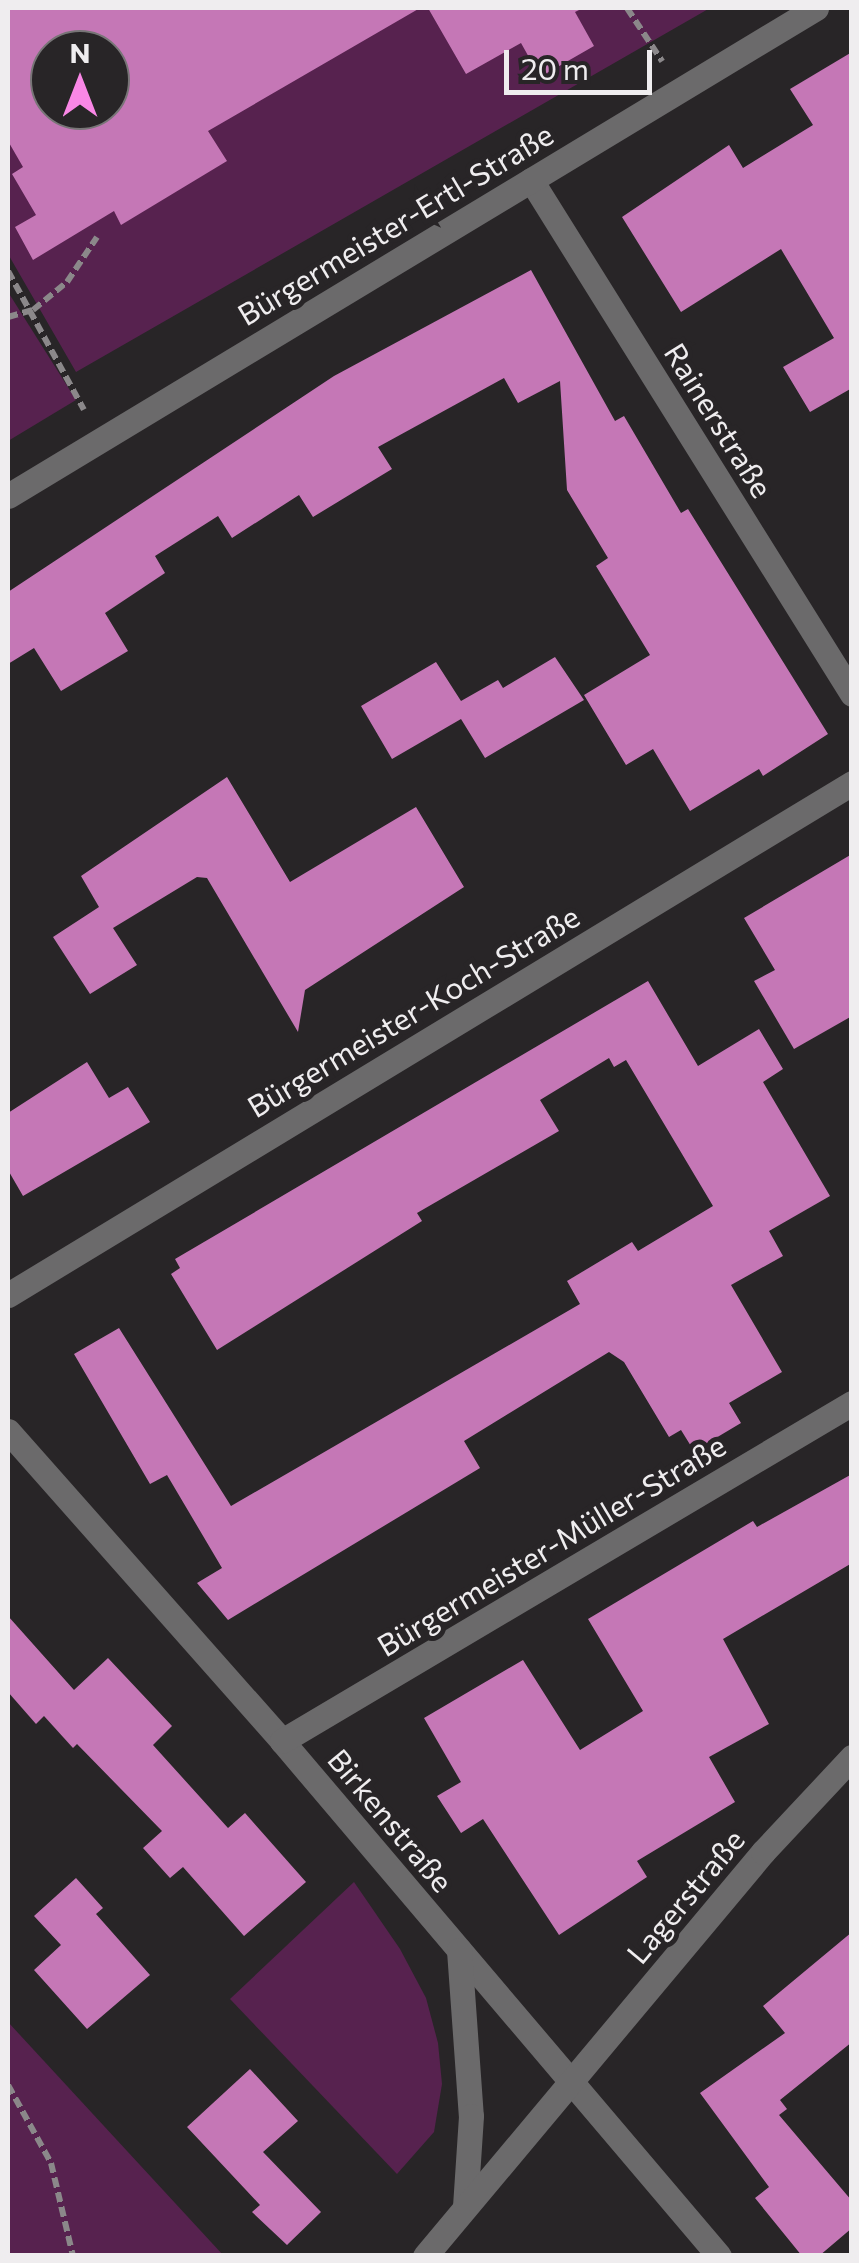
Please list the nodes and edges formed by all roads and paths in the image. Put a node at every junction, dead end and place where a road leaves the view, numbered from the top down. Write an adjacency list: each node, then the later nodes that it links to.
1 (627, 8): 3 (path)
2 (816, 8): 3 (street, Bürgermeister-Ertl-Straße)
3 (680, 90): 4 (street, Bürgermeister-Ertl-Straße)
4 (531, 180): 9 (street, Bürgermeister-Ertl-Straße); 11 (street, Rainerstraße)
5 (97, 237): 7 (path)
6 (8, 272): 7 (path)
7 (33, 310): 8 (path); 9 (path)
8 (8, 317)
9 (102, 438): 10 (street, Bürgermeister-Ertl-Straße)
10 (8, 496)
11 (852, 694)
12 (852, 783): 13 (street, Bürgermeister-Koch-Straße)
13 (8, 1295)
14 (852, 1403): 16 (street, Bürgermeister-Müller-Straße)
15 (8, 1431): 16 (street, Birkenstraße)
16 (282, 1741): 18 (street, Birkenstraße)
17 (852, 1757): 19 (street, Lagerstraße)
18 (459, 1950): 19 (street, Birkenstraße); 21 (street)
19 (572, 2081): 21 (street, Lagerstraße); 24 (street, Birkenstraße)
20 (8, 2085): 22 (path)
21 (466, 2207): 23 (street, Lagerstraße)
22 (73, 2256)
23 (425, 2256)
24 (720, 2256)

